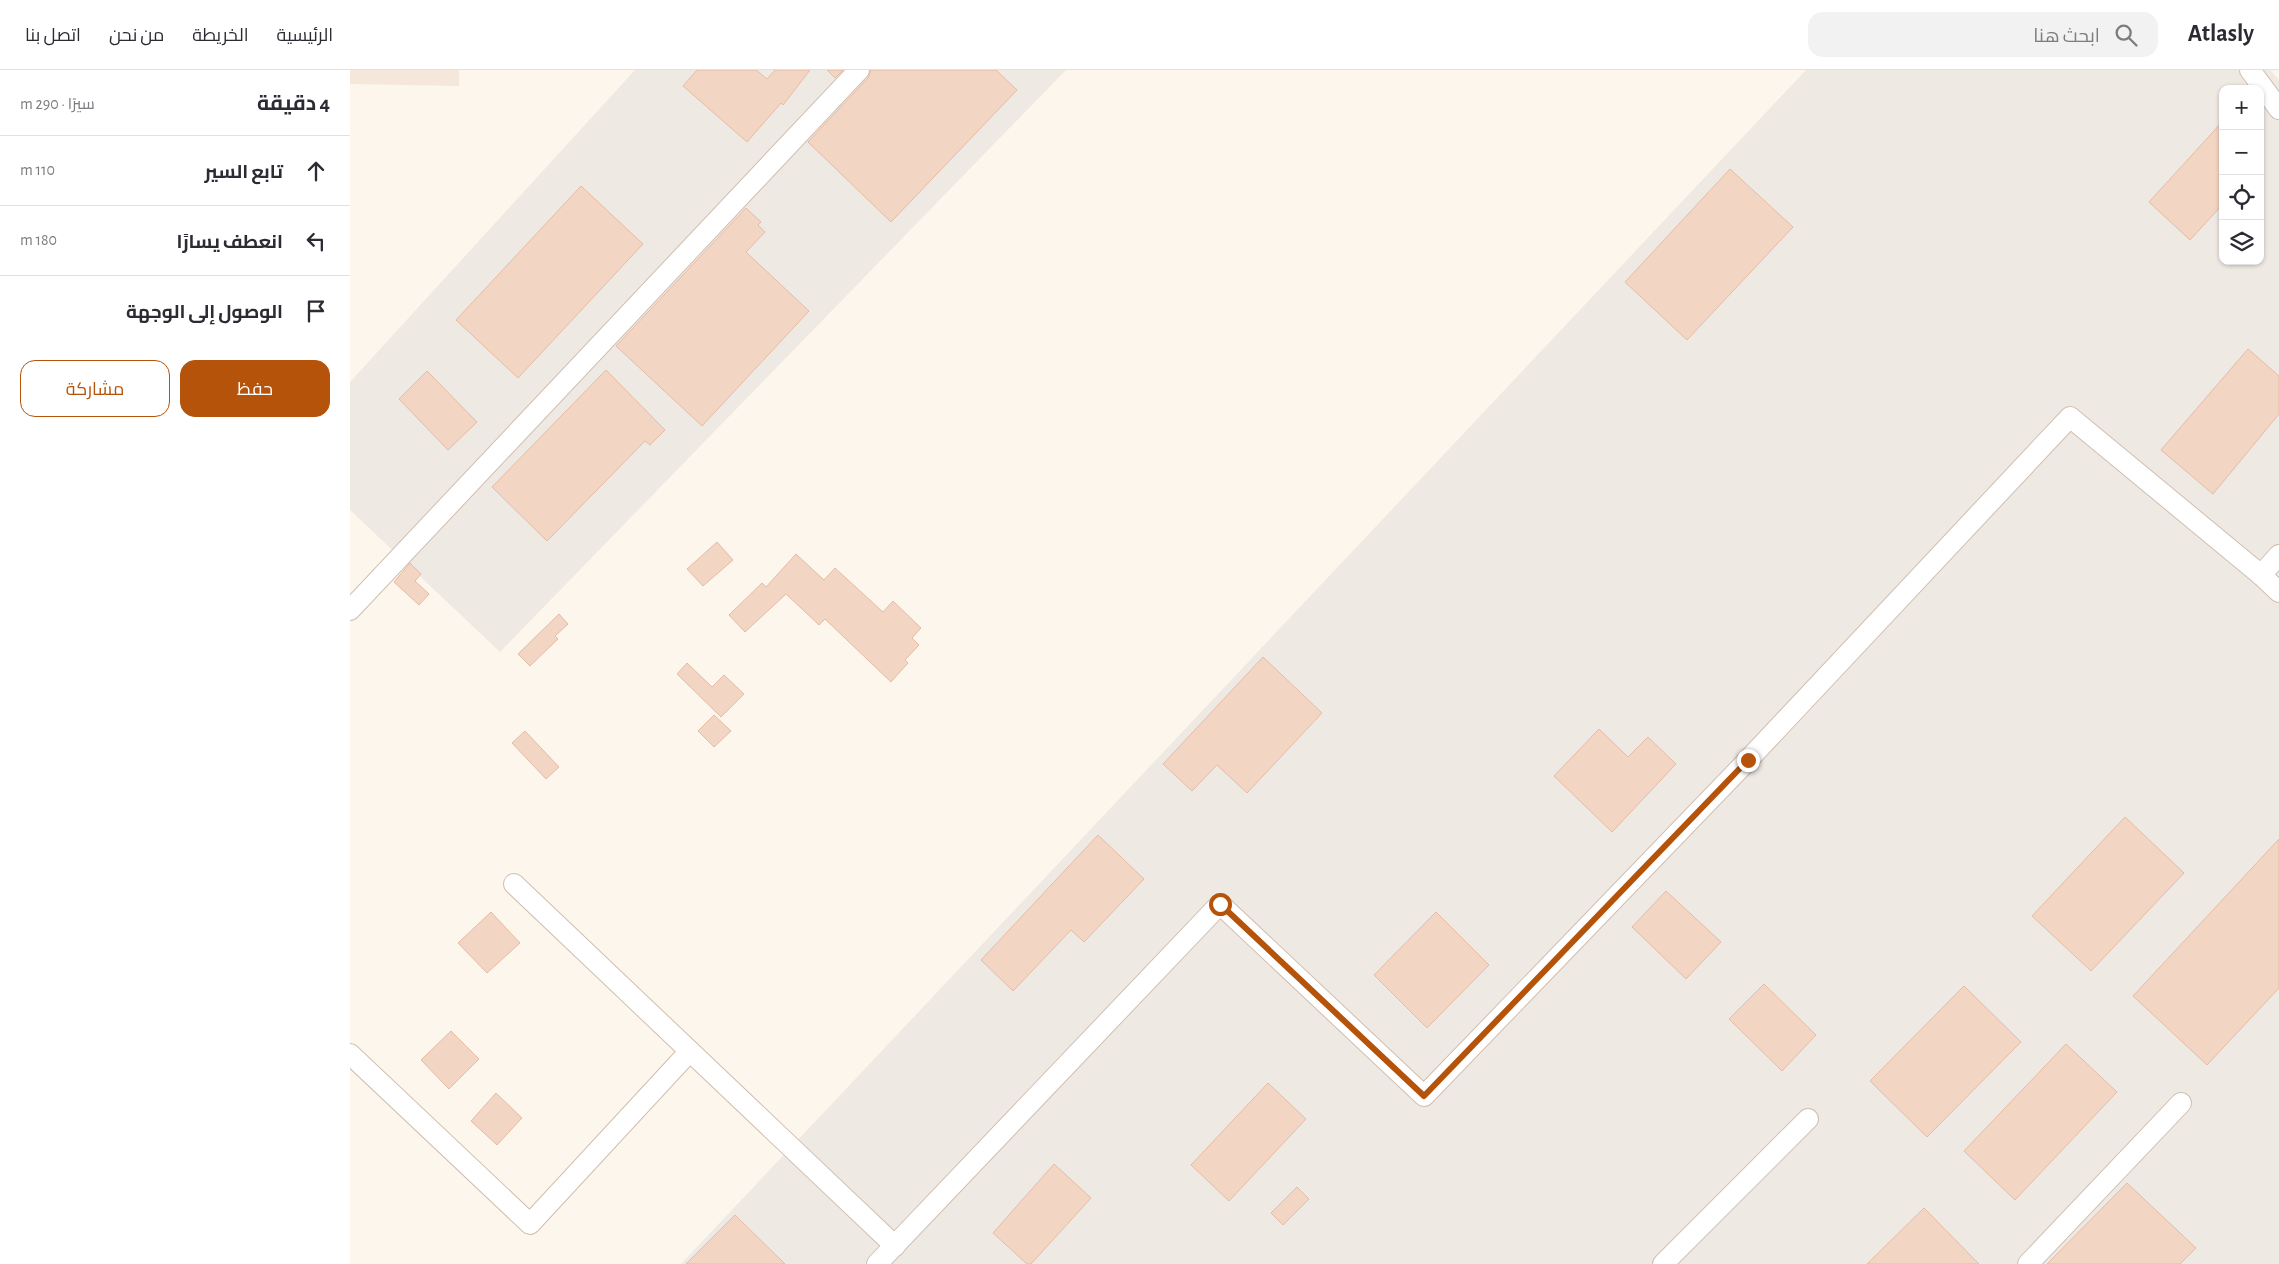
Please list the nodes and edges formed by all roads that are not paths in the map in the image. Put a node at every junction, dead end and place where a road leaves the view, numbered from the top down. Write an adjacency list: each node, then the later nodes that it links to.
1 (858, 70): 7 (street)
2 (2250, 70): 3 (street)
3 (2276, 100)
4 (2279, 556): 5 (street)
5 (2261, 575): 6 (street); 13 (street)
6 (2279, 592)
7 (350, 610)
8 (514, 884): 9 (street)
9 (690, 1051): 10 (street); 13 (street)
10 (350, 1054)
11 (2181, 1103): 16 (street)
12 (1808, 1119): 15 (street)
13 (895, 1246): 14 (street)
14 (877, 1264)
15 (1663, 1264)
16 (2028, 1264)

